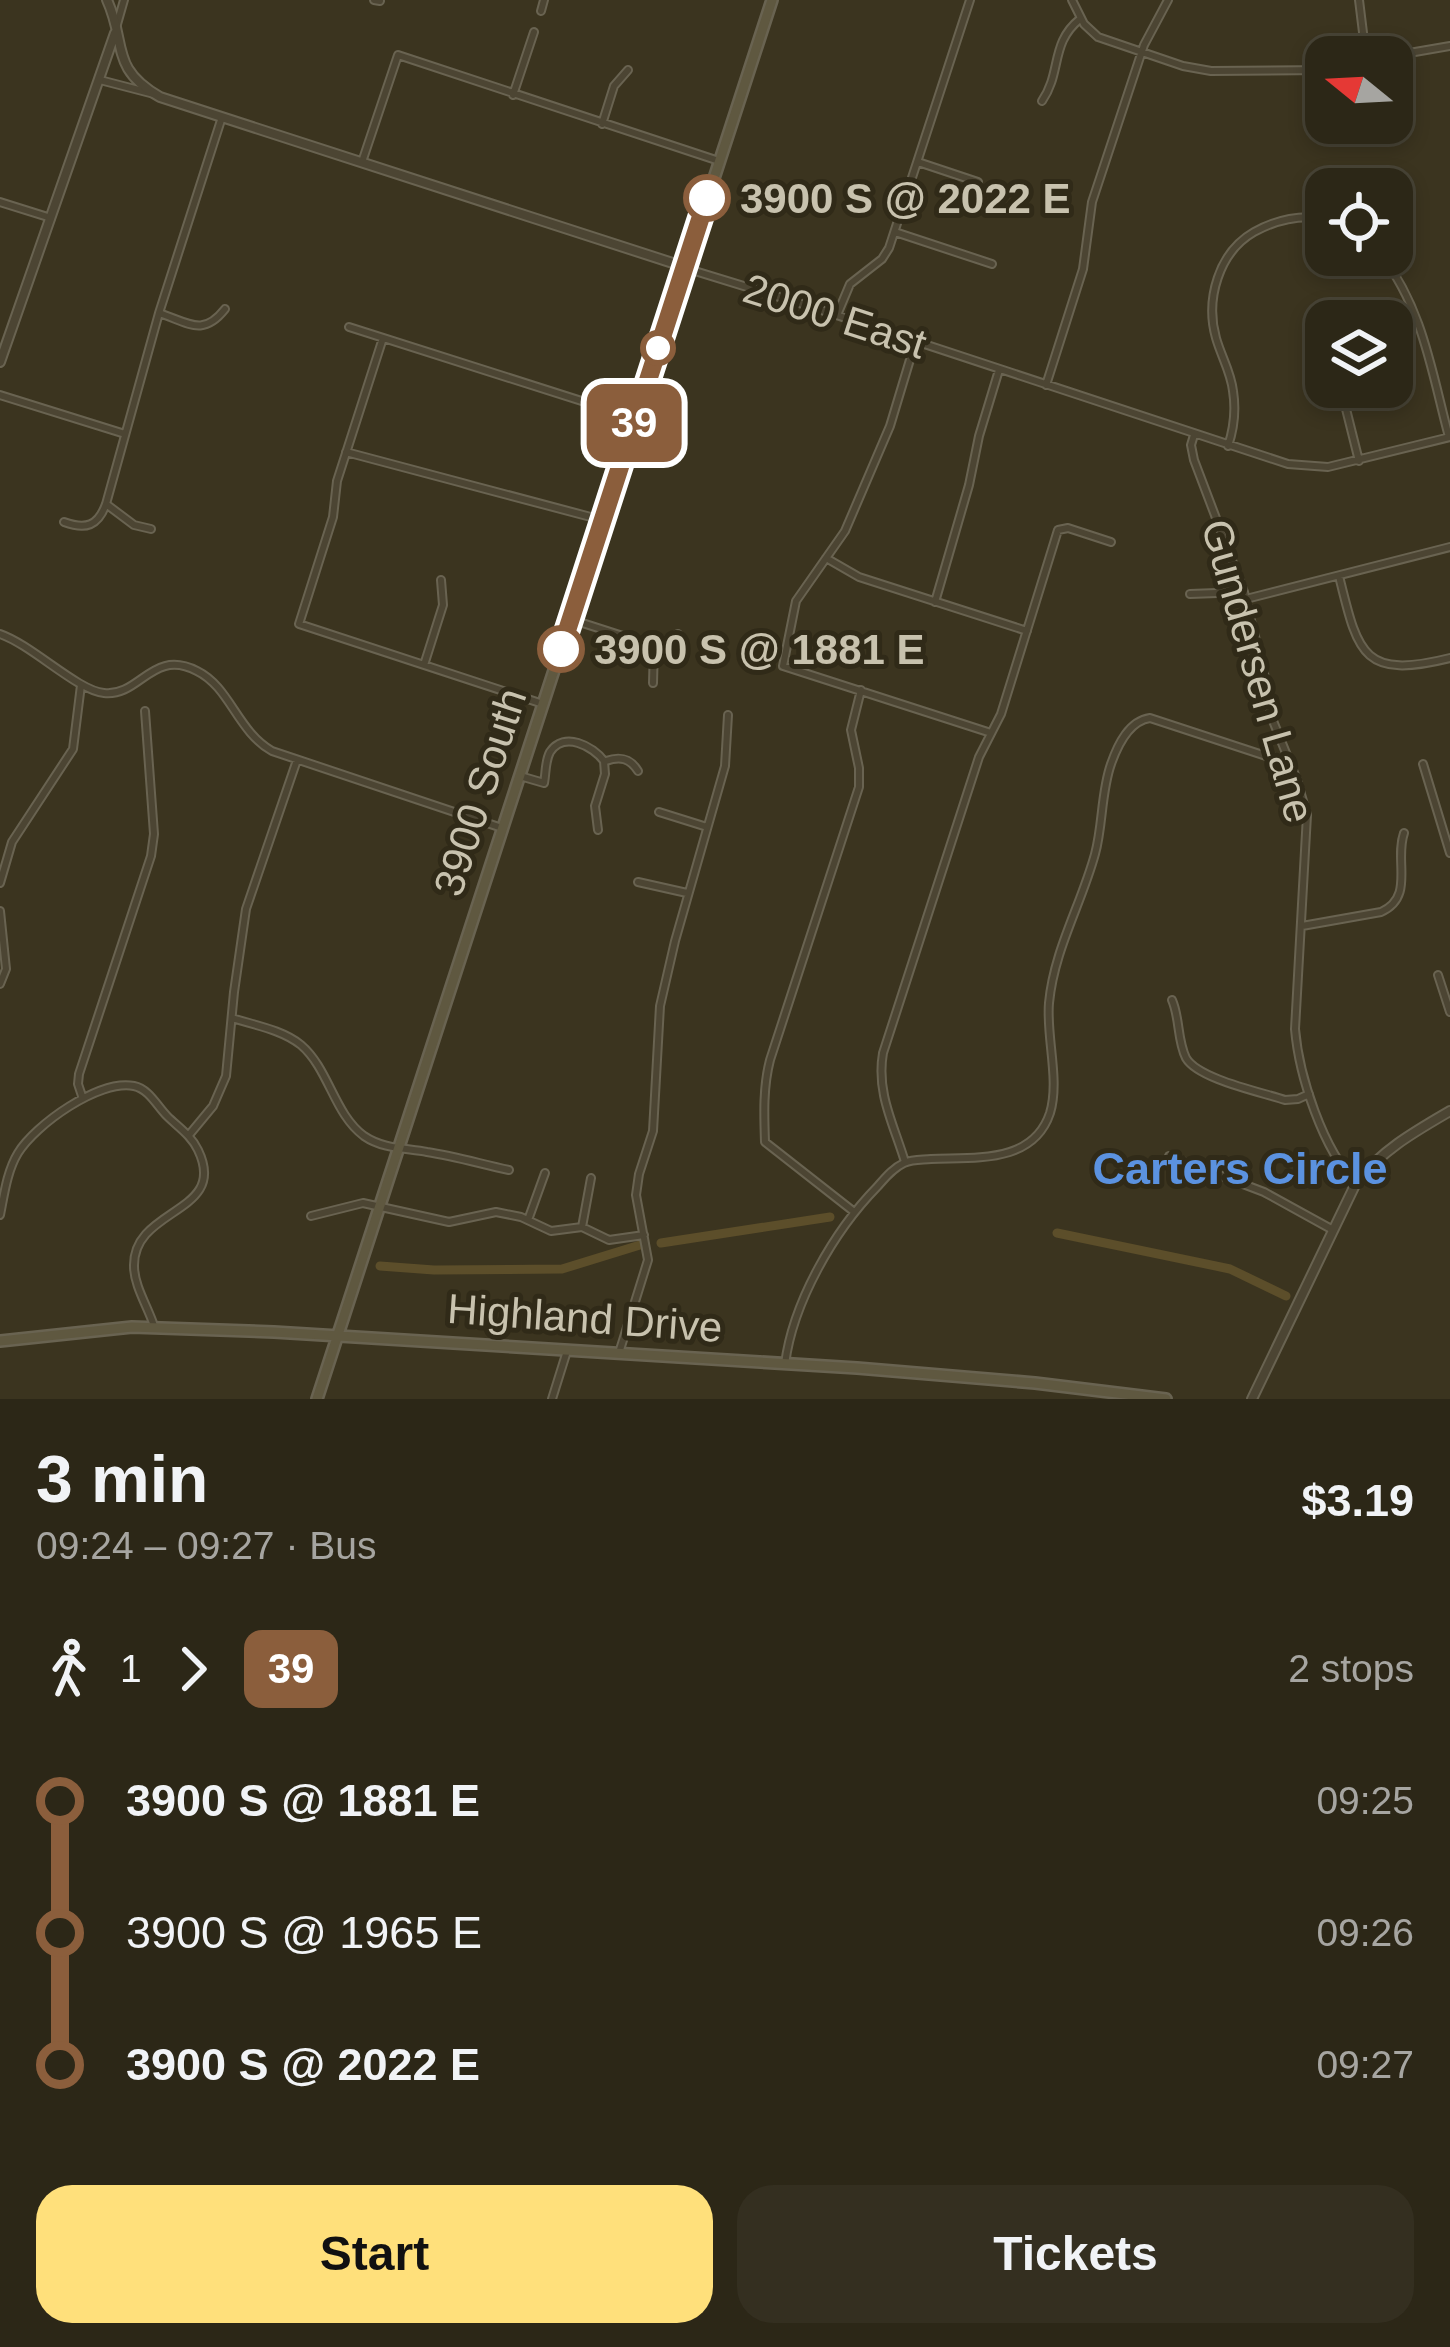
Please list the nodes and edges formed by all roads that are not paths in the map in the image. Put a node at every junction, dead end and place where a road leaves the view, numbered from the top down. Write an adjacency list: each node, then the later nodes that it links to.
1 (107, 0): 11 (street)
2 (124, 0): 11 (street)
3 (544, 0): 9 (street)
4 (772, 0): 25 (main road, 3900 South)
5 (970, 0): 27 (street)
6 (1072, 0): 10 (street)
7 (1168, 0): 15 (street)
8 (1359, 0): 13 (street)
9 (541, 11)
10 (1080, 19): 15 (street); 22 (street)
11 (116, 32): 19 (street); 20 (street)
12 (534, 32): 21 (street)
13 (1363, 36)
14 (1450, 46): 16 (street)
15 (1142, 52): 18 (street); 46 (street)
16 (1413, 52)
17 (628, 70): 24 (street)
18 (1305, 71)
19 (100, 80): 20 (street, 2000 East); 30 (street)
20 (155, 94): 23 (street, 2000 East)
21 (513, 95): 24 (street); 26 (street)
22 (1042, 101)
23 (222, 117): 26 (street, 2000 East); 37 (street)
24 (602, 124): 25 (street)
25 (719, 161): 34 (main road, 3900 South)
26 (362, 162): 34 (street, 2000 East)
27 (918, 162): 28 (street); 32 (street)
28 (978, 182)
29 (0, 202): 30 (street)
30 (51, 218): 41 (street)
31 (1305, 218): 53 (street)
32 (895, 232): 33 (street); 38 (street)
33 (992, 264)
34 (685, 268): 38 (street, 2000 East); 49 (main road, 3900 South)
35 (1396, 276): 52 (street)
36 (225, 309): 37 (street)
37 (159, 313): 50 (street)
38 (837, 315): 43 (street, 2000 East)
39 (0, 326): 41 (street)
40 (349, 327): 42 (street)
41 (12, 329): 44 (street)
42 (383, 338): 49 (street); 54 (street)
43 (915, 343): 45 (street, 2000 East); 62 (street)
44 (0, 362)
45 (999, 370): 46 (street, 2000 East); 67 (street)
46 (1046, 386): 51 (street, 2000 East)
47 (0, 395): 50 (street)
48 (1346, 408): 55 (street)
49 (635, 418): 57 (main road, 3900 South)
50 (125, 434): 56 (street)
51 (1194, 435): 53 (street, 2000 East); 66 (street, Gundersen Lane)
52 (1450, 437): 55 (street, 2000 East)
53 (1228, 446): 55 (street, 2000 East)
54 (346, 452): 57 (street); 74 (street)
55 (1359, 461)
56 (106, 504): 58 (street); 59 (street)
57 (602, 520): 68 (main road, 3900 South)
58 (64, 523)
59 (152, 530)
60 (1111, 542): 69 (street)
61 (1450, 547): 63 (street)
62 (826, 558): 67 (street); 77 (street)
63 (1339, 576): 66 (street); 73 (street)
64 (441, 580): 74 (street)
65 (1190, 594): 66 (street)
66 (1245, 596): 83 (street, Gundersen Lane)
67 (935, 602): 69 (street)
68 (570, 619): 72 (street); 78 (main road, 3900 South)
69 (1027, 631): 81 (street)
70 (0, 634): 76 (street)
71 (678, 634): 72 (street)
72 (654, 646): 75 (street)
73 (1450, 658)
74 (424, 665): 78 (street)
75 (653, 683)
76 (81, 684): 82 (street); 95 (street)
77 (861, 691): 81 (street); 116 (street)
78 (543, 704): 87 (main road, 3900 South)
79 (145, 711): 105 (street)
80 (728, 716): 90 (street)
81 (992, 733): 110 (street)
82 (297, 760): 89 (street); 103 (street)
83 (1288, 760): 98 (street, Gundersen Lane); 110 (street)
84 (604, 761): 86 (street); 87 (street); 91 (street)
85 (1423, 764): 93 (street)
86 (638, 771)
87 (520, 776): 89 (main road, 3900 South)
88 (659, 812): 90 (street)
89 (502, 828): 108 (main road, 3900 South)
90 (708, 828): 96 (street)
91 (598, 830)
92 (1404, 833): 98 (street)
93 (1450, 854)
94 (638, 882): 96 (street)
95 (0, 883)
96 (688, 894): 122 (street)
97 (0, 911): 100 (street)
98 (1302, 926): 104 (street, Gundersen Lane)
99 (1438, 975): 102 (street)
100 (0, 984)
101 (1172, 1000): 104 (street)
102 (1450, 1012)
103 (232, 1018): 107 (street); 108 (street)
104 (1309, 1094): 114 (street, Gundersen Lane)
105 (83, 1098): 107 (street); 117 (street)
106 (1450, 1111): 114 (street)
107 (189, 1135): 123 (street)
108 (398, 1149): 111 (street); 115 (main road, 3900 South)
109 (1169, 1156): 121 (street)
110 (905, 1162): 116 (street)
111 (508, 1170)
112 (545, 1173): 119 (street)
113 (591, 1178): 120 (street)
114 (1357, 1183): 121 (street)
115 (380, 1206): 118 (street); 119 (street); 124 (main road, 3900 South)
116 (853, 1211): 128 (street)
117 (0, 1215)
118 (311, 1216)
119 (528, 1220): 120 (street)
120 (582, 1227): 122 (street)
121 (1333, 1231): 133 (street)
122 (644, 1235): 127 (street)
123 (154, 1327): 124 (main road, Highland Drive); 125 (main road, Highland Drive)
124 (338, 1336): 126 (main road, Highland Drive); 130 (main road, 3900 South)
125 (0, 1341)
126 (567, 1350): 127 (main road, Highland Drive); 131 (street)
127 (620, 1353): 128 (main road, Highland Drive)
128 (785, 1364): 129 (main road, Highland Drive)
129 (1115, 1396): 132 (main road, Highland Drive)
130 (317, 1399)
131 (552, 1399)
132 (1166, 1399)
133 (1252, 1399)

